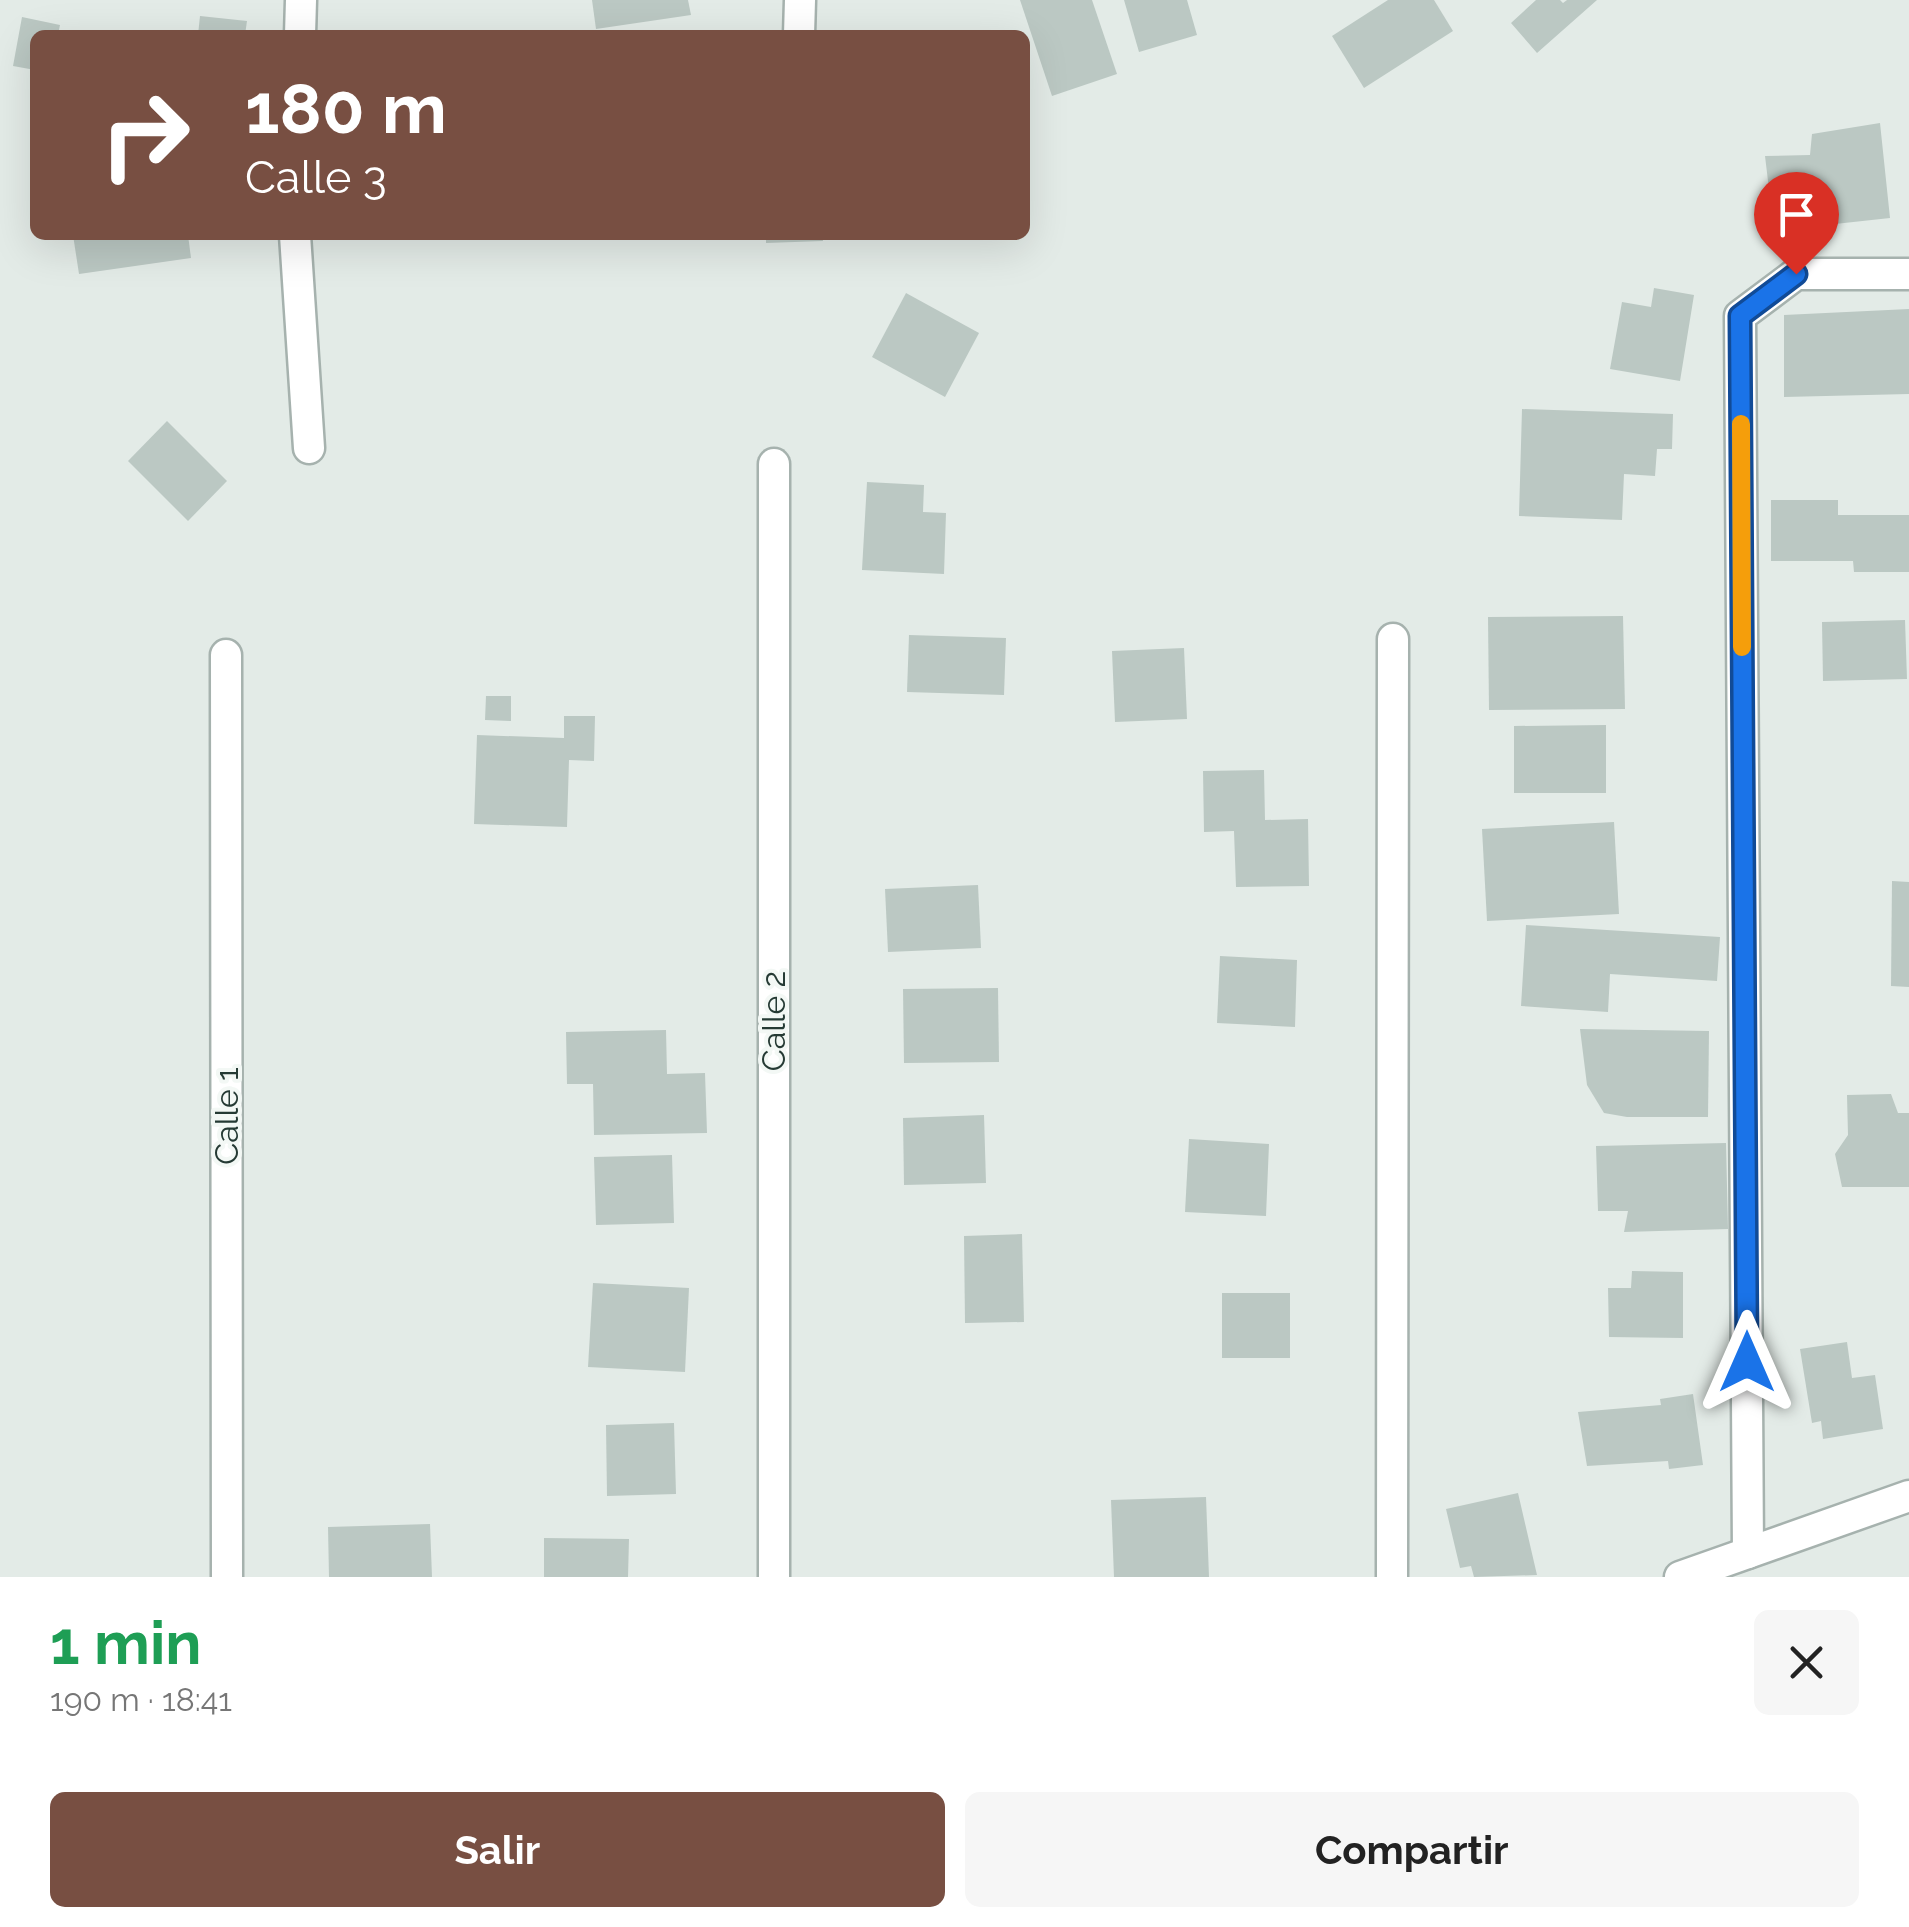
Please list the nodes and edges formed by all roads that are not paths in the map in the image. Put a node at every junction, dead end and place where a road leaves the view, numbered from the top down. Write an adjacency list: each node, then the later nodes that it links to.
1 (302, 0): 3 (street)
2 (800, 0): 4 (street)
3 (300, 30)
4 (799, 30)
5 (296, 240): 7 (street)
6 (1909, 274): 12 (street)
7 (309, 448)
8 (774, 464): 14 (street, Calle 2)
9 (1393, 639): 15 (street)
10 (226, 655): 13 (street, Calle 1)
11 (1909, 1496): 12 (street)
12 (1748, 1553): 16 (street)
13 (227, 1577)
14 (774, 1577)
15 (1392, 1577)
16 (1680, 1577)

